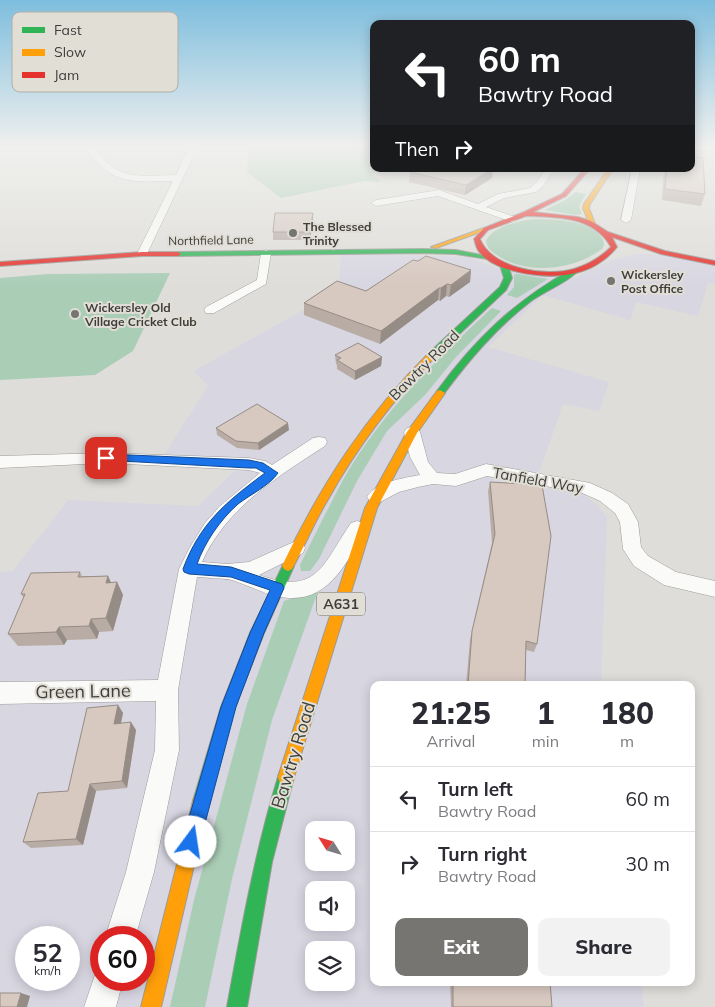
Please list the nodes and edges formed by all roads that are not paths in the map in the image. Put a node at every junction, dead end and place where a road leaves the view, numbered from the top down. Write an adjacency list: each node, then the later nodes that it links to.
1 (172, 193): 17 (street)
2 (518, 193): 7 (street)
3 (566, 193): 8 (main road)
4 (594, 193): 11 (main road)
5 (631, 193): 10 (street)
6 (376, 203): 7 (street)
7 (480, 206): 9 (street)
8 (525, 214): 9 (main road, Northfield Lane); 11 (main road)
9 (512, 219): 12 (main road, Northfield Lane)
10 (626, 220)
11 (592, 224): 13 (main road)
12 (486, 229): 14 (main road, Northfield Lane); 19 (main road)
13 (609, 234): 16 (main road); 18 (main road)
14 (423, 251): 15 (main road, Northfield Lane); 19 (main road, Northfield Lane)
15 (266, 253): 17 (main road, Northfield Lane); 24 (street)
16 (663, 253): 18 (main road); 20 (main road)
17 (142, 254): 21 (main road, Northfield Lane)
18 (606, 255): 23 (main road, A631)
19 (488, 257): 22 (main road, A631)
20 (715, 263)
21 (0, 264)
22 (504, 265): 23 (main road, A631); 31 (main road, Bawtry Road)
23 (573, 272): 25 (main road, Bawtry Road / A631)
24 (210, 310)
25 (412, 432): 29 (street); 30 (main road, Bawtry Road / A631)
26 (320, 442): 28 (street)
27 (0, 462): 28 (street)
28 (272, 473): 32 (street)
29 (433, 478): 30 (street, Tanfield Way); 35 (street, Tanfield Way)
30 (373, 502): 34 (street, Bawtry Road); 42 (main road, Bawtry Road / A631)
31 (296, 548): 33 (street, Bawtry Road); 34 (main road, Bawtry Road)
32 (189, 569): 33 (street, Bawtry Road); 36 (street)
33 (231, 572): 34 (street, Bawtry Road)
34 (277, 588): 41 (main road, Bawtry Road)
35 (715, 590)
36 (167, 690): 37 (street, Green Lane); 38 (street)
37 (0, 693)
38 (124, 926)
39 (105, 991): 40 (street)
40 (100, 1007)
41 (151, 1007)
42 (237, 1007)

